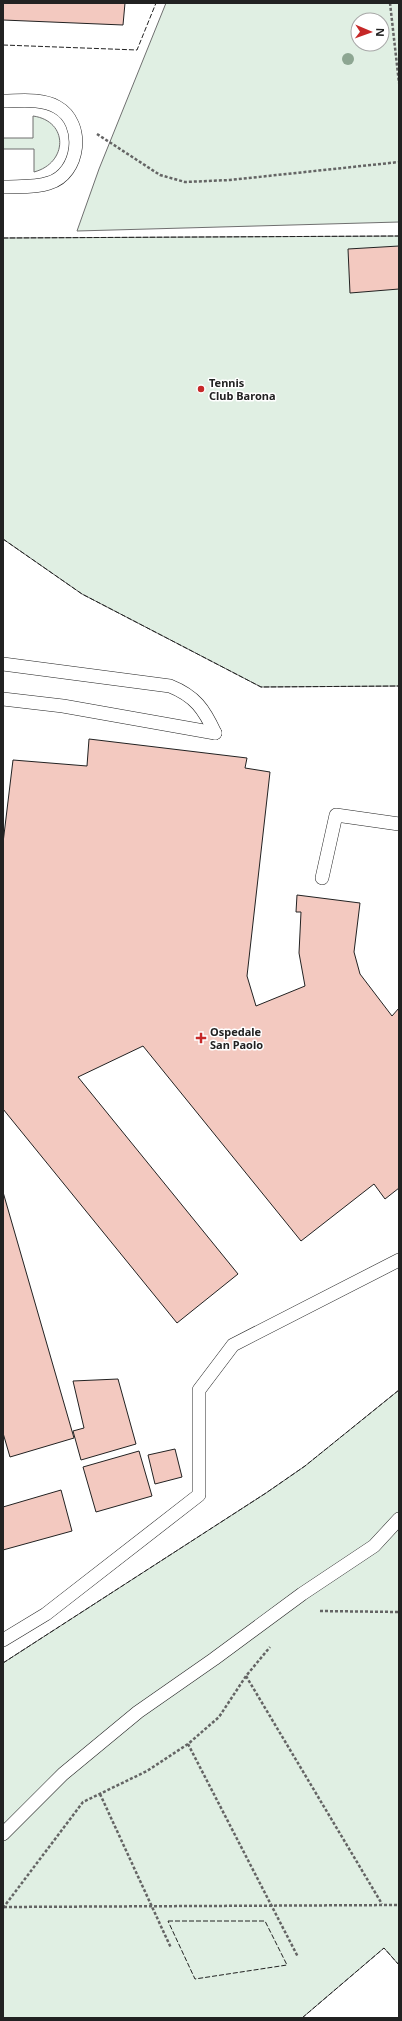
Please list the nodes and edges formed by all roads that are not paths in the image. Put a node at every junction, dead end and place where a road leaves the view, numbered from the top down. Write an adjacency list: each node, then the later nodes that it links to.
1 (3, 101): 2 (lane)
2 (3, 187)
3 (3, 664): 4 (lane)
4 (3, 699)
5 (399, 824): 6 (lane)
6 (322, 878)
7 (399, 1260): 9 (lane)
8 (399, 1519): 10 (lane)
9 (3, 1640)
10 (3, 1834)

